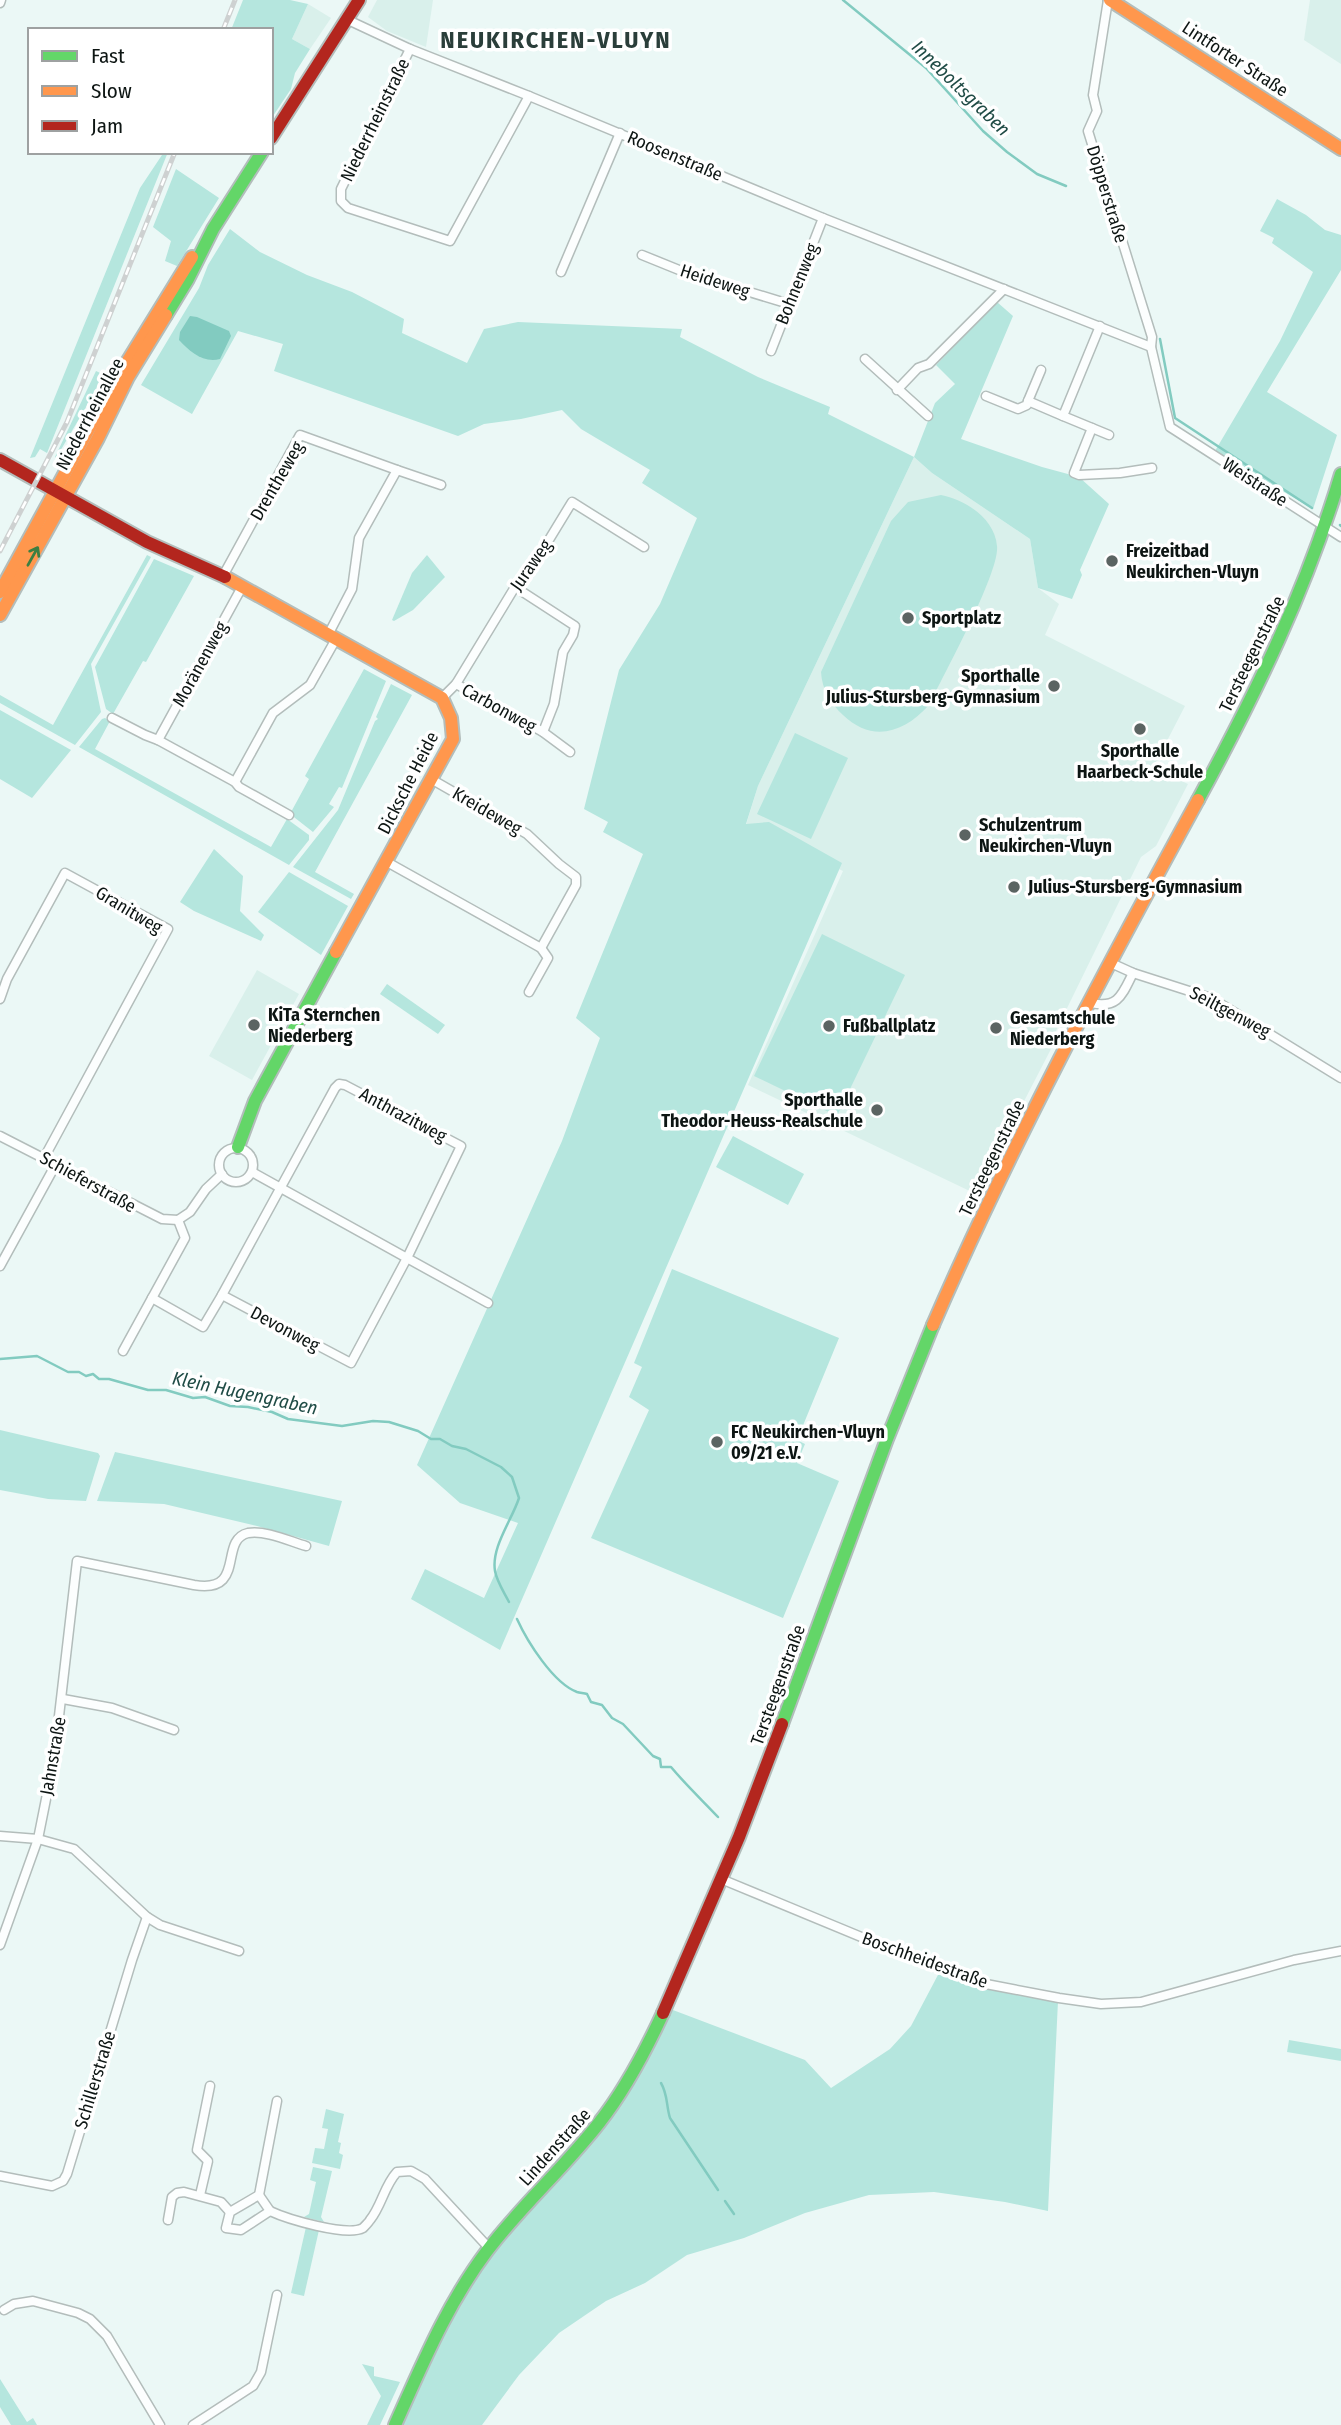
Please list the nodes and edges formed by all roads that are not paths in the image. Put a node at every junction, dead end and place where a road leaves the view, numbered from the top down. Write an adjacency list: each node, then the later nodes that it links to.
1 (359, 0): 3 (street)
2 (1110, 0): 8 (street, Lintforter Straße); 17 (street, Döpperstraße)
3 (348, 20): 4 (street, Roosenstraße); 7 (street)
4 (410, 50): 5 (street, Roosenstraße); 5 (street, Niederrheinstraße)
5 (529, 96): 6 (street, Roosenstraße)
6 (620, 133): 10 (street, Roosenstraße); 13 (street)
7 (273, 135)
8 (1341, 149)
9 (261, 154): 11 (street, Niederrheinallee)
10 (823, 218): 14 (street, Roosenstraße); 15 (street, Bohnenweg)
11 (213, 229): 33 (street, Niederrheinallee); 34 (street, Niederrheinallee)
12 (642, 255): 15 (street, Heideweg)
13 (561, 272)
14 (1004, 289): 16 (street, Roosenstraße); 21 (street)
15 (789, 304): 18 (street, Bohnenweg)
16 (1100, 326): 17 (street, Roosenstraße); 25 (street)
17 (1151, 346): 35 (street, Weistraße)
18 (771, 351)
19 (865, 359): 21 (street)
20 (1041, 370): 23 (street)
21 (897, 390): 24 (street)
22 (986, 396): 23 (street)
23 (1028, 401): 25 (street)
24 (928, 416)
25 (1063, 416): 26 (street)
26 (1093, 428): 27 (street); 29 (street)
27 (1109, 435)
28 (0, 460): 33 (street)
29 (1152, 468)
30 (397, 470): 32 (street, Drentheweg); 38 (street, Drentheweg); 43 (street)
31 (1341, 474): 35 (street, Tersteegenstraße)
32 (441, 485)
33 (54, 491): 34 (street); 41 (street, Niederrheinallee)
34 (66, 498): 38 (street); 42 (street, Niederrheinallee, one-way to 34)
35 (1326, 527): 36 (street, Weistraße); 55 (street, Tersteegenstraße)
36 (1341, 537)
37 (644, 547): 40 (street, Juraweg)
38 (223, 576): 39 (street)
39 (242, 587): 43 (street); 48 (street, Moränenweg)
40 (515, 587): 44 (street, Juraweg); 47 (street, Carbonweg)
41 (0, 592)
42 (0, 615)
43 (332, 637): 45 (street); 51 (street)
44 (456, 684): 45 (street, Juraweg); 47 (street, Carbonweg)
45 (442, 698): 50 (street, Dicksche Heide)
46 (112, 718): 48 (street)
47 (543, 732): 49 (street, Carbonweg)
48 (158, 740): 51 (street)
49 (570, 751)
50 (431, 779): 53 (street, Dicksche Heide); 54 (street, Kreideweg)
51 (235, 782): 52 (street)
52 (289, 815)
53 (387, 862): 54 (street); 62 (street, Dicksche Heide)
54 (541, 947): 57 (street, Kreideweg)
55 (1111, 963): 56 (street, Seiltgenweg); 59 (street, Tersteegenstraße)
56 (1133, 973): 59 (street); 60 (street, Seiltgenweg)
57 (529, 992)
58 (0, 999): 63 (street, Granitweg)
59 (1091, 1003): 80 (street, Tersteegenstraße)
60 (1341, 1078)
61 (0, 1136): 63 (street, Schieferstraße)
62 (238, 1147): 65 (street); 66 (street, Dicksche Heide)
63 (44, 1158): 64 (street, Schieferstraße)
64 (56, 1164): 68 (street, Schieferstraße); 70 (street)
65 (252, 1172): 66 (street); 67 (street)
66 (222, 1174): 68 (street)
67 (280, 1188): 69 (street); 69 (street, Anthrazitweg); 71 (street)
68 (178, 1220): 72 (street)
69 (407, 1258): 71 (street, Devonweg); 73 (street)
70 (0, 1266)
71 (222, 1295): 72 (street)
72 (152, 1298): 74 (street)
73 (488, 1303)
74 (123, 1351)
75 (306, 1546): 76 (street, Jahnstraße)
76 (63, 1699): 77 (street); 79 (street, Jahnstraße)
77 (174, 1730)
78 (0, 1836): 79 (street)
79 (38, 1839): 81 (street); 82 (street, Jahnstraße)
80 (721, 1879): 84 (street, Boschheidestraße); 93 (street, Lindenstraße)
81 (147, 1917): 83 (street); 87 (street, Schillerstraße)
82 (0, 1945)
83 (239, 1951)
84 (1341, 1951)
85 (209, 2086): 88 (street)
86 (277, 2101): 89 (street)
87 (0, 2176)
88 (200, 2195): 91 (street); 92 (street)
89 (259, 2195): 90 (street); 91 (street)
90 (270, 2211): 91 (street); 93 (street)
91 (230, 2212)
92 (167, 2220)
93 (489, 2248): 98 (street, Lindenstraße)
94 (277, 2295): 96 (street)
95 (4, 2310): 97 (street)
96 (199, 2423)
97 (160, 2425)
98 (395, 2425)

